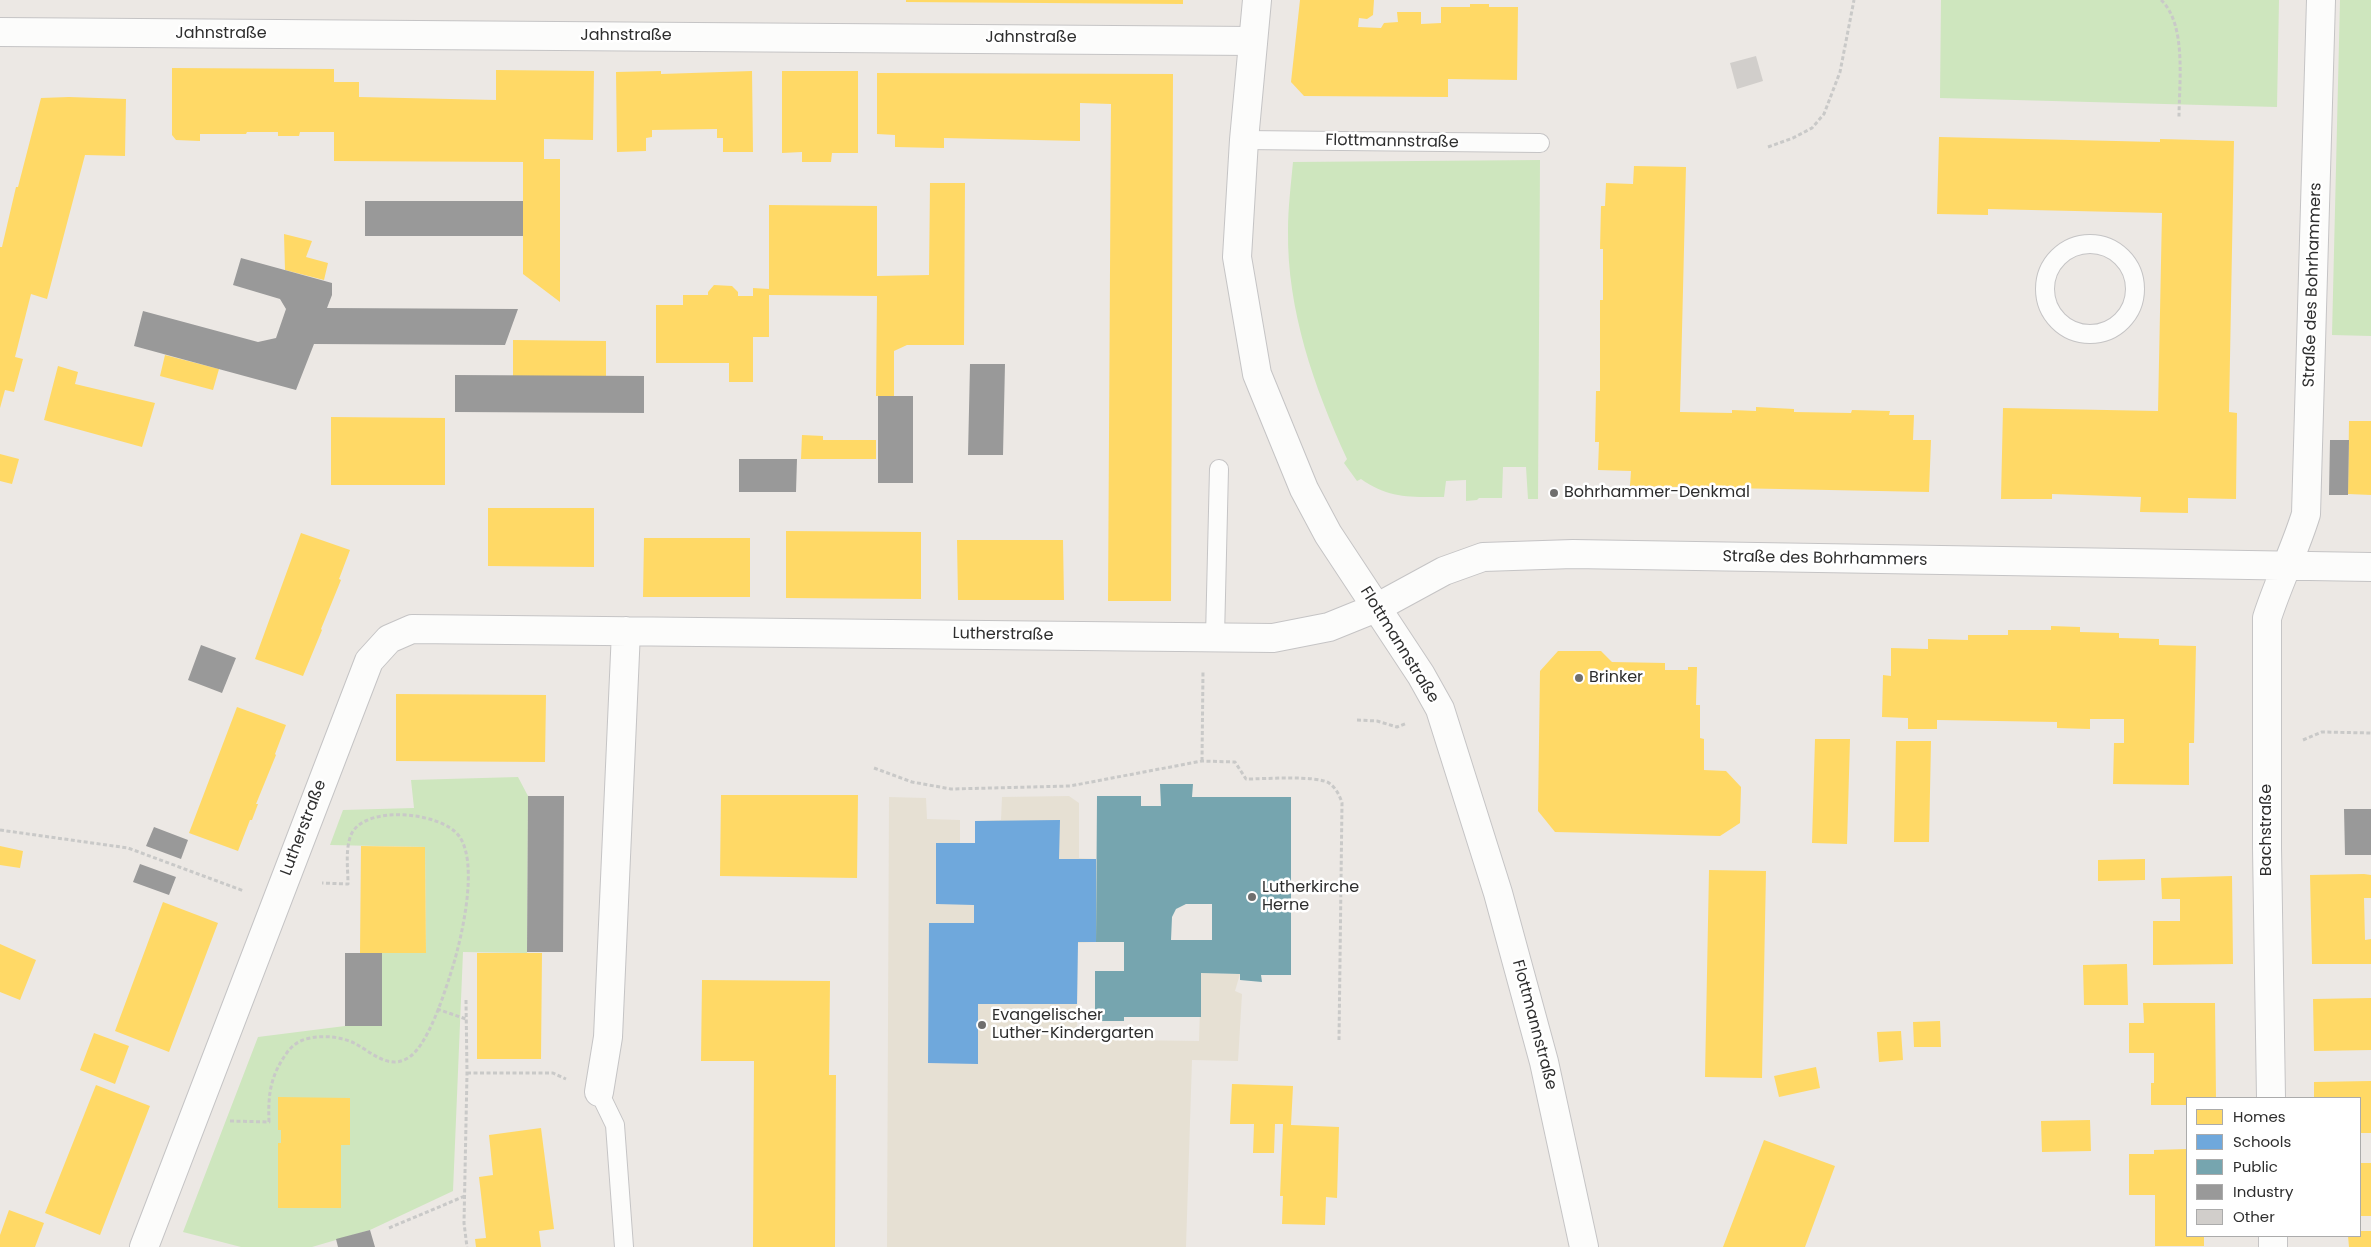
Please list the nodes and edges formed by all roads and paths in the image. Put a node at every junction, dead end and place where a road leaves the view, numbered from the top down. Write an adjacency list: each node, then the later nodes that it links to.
1 (1257, 0): 6 (street, Flottmannstraße)
2 (1854, 0): 10 (path)
3 (2161, 0): 7 (path)
4 (2321, 0): 13 (street, Straße des Bohrhammers)
5 (0, 32): 6 (street, Jahnstraße)
6 (1253, 41): 8 (street, Flottmannstraße)
7 (2179, 117)
8 (1244, 140): 9 (lane, Flottmannstraße); 15 (street, Flottmannstraße)
9 (1540, 144)
10 (1768, 147)
11 (2102, 333): 11 (lane)
12 (1219, 469): 17 (lane)
13 (2287, 566): 14 (street, Straße des Bohrhammers); 15 (street, Straße des Bohrhammers); 22 (street, Bachstraße)
14 (2371, 567)
15 (1376, 608): 17 (street, Lutherstraße); 41 (street, Flottmannstraße)
16 (626, 631): 17 (street, Lutherstraße); 27 (street, Lutherstraße); 33 (street)
17 (1215, 637)
18 (1203, 674): 23 (path)
19 (1357, 720): 20 (path)
20 (1415, 720)
21 (2371, 733): 22 (path)
22 (2267, 742): 34 (street, Bachstraße)
23 (1202, 761): 24 (path); 31 (path)
24 (874, 768)
25 (0, 830): 27 (path)
26 (348, 884): 29 (path)
27 (275, 903): 38 (street, Lutherstraße)
28 (466, 1000): 30 (path)
29 (437, 1009): 30 (path); 35 (path)
30 (466, 1019): 32 (path)
31 (1339, 1040)
32 (468, 1073): 33 (path); 36 (path)
33 (599, 1092): 40 (lane)
34 (2271, 1097)
35 (268, 1122)
36 (465, 1196): 37 (path); 39 (path)
37 (389, 1228)
38 (144, 1247)
39 (466, 1247)
40 (624, 1247)
41 (1584, 1247)

